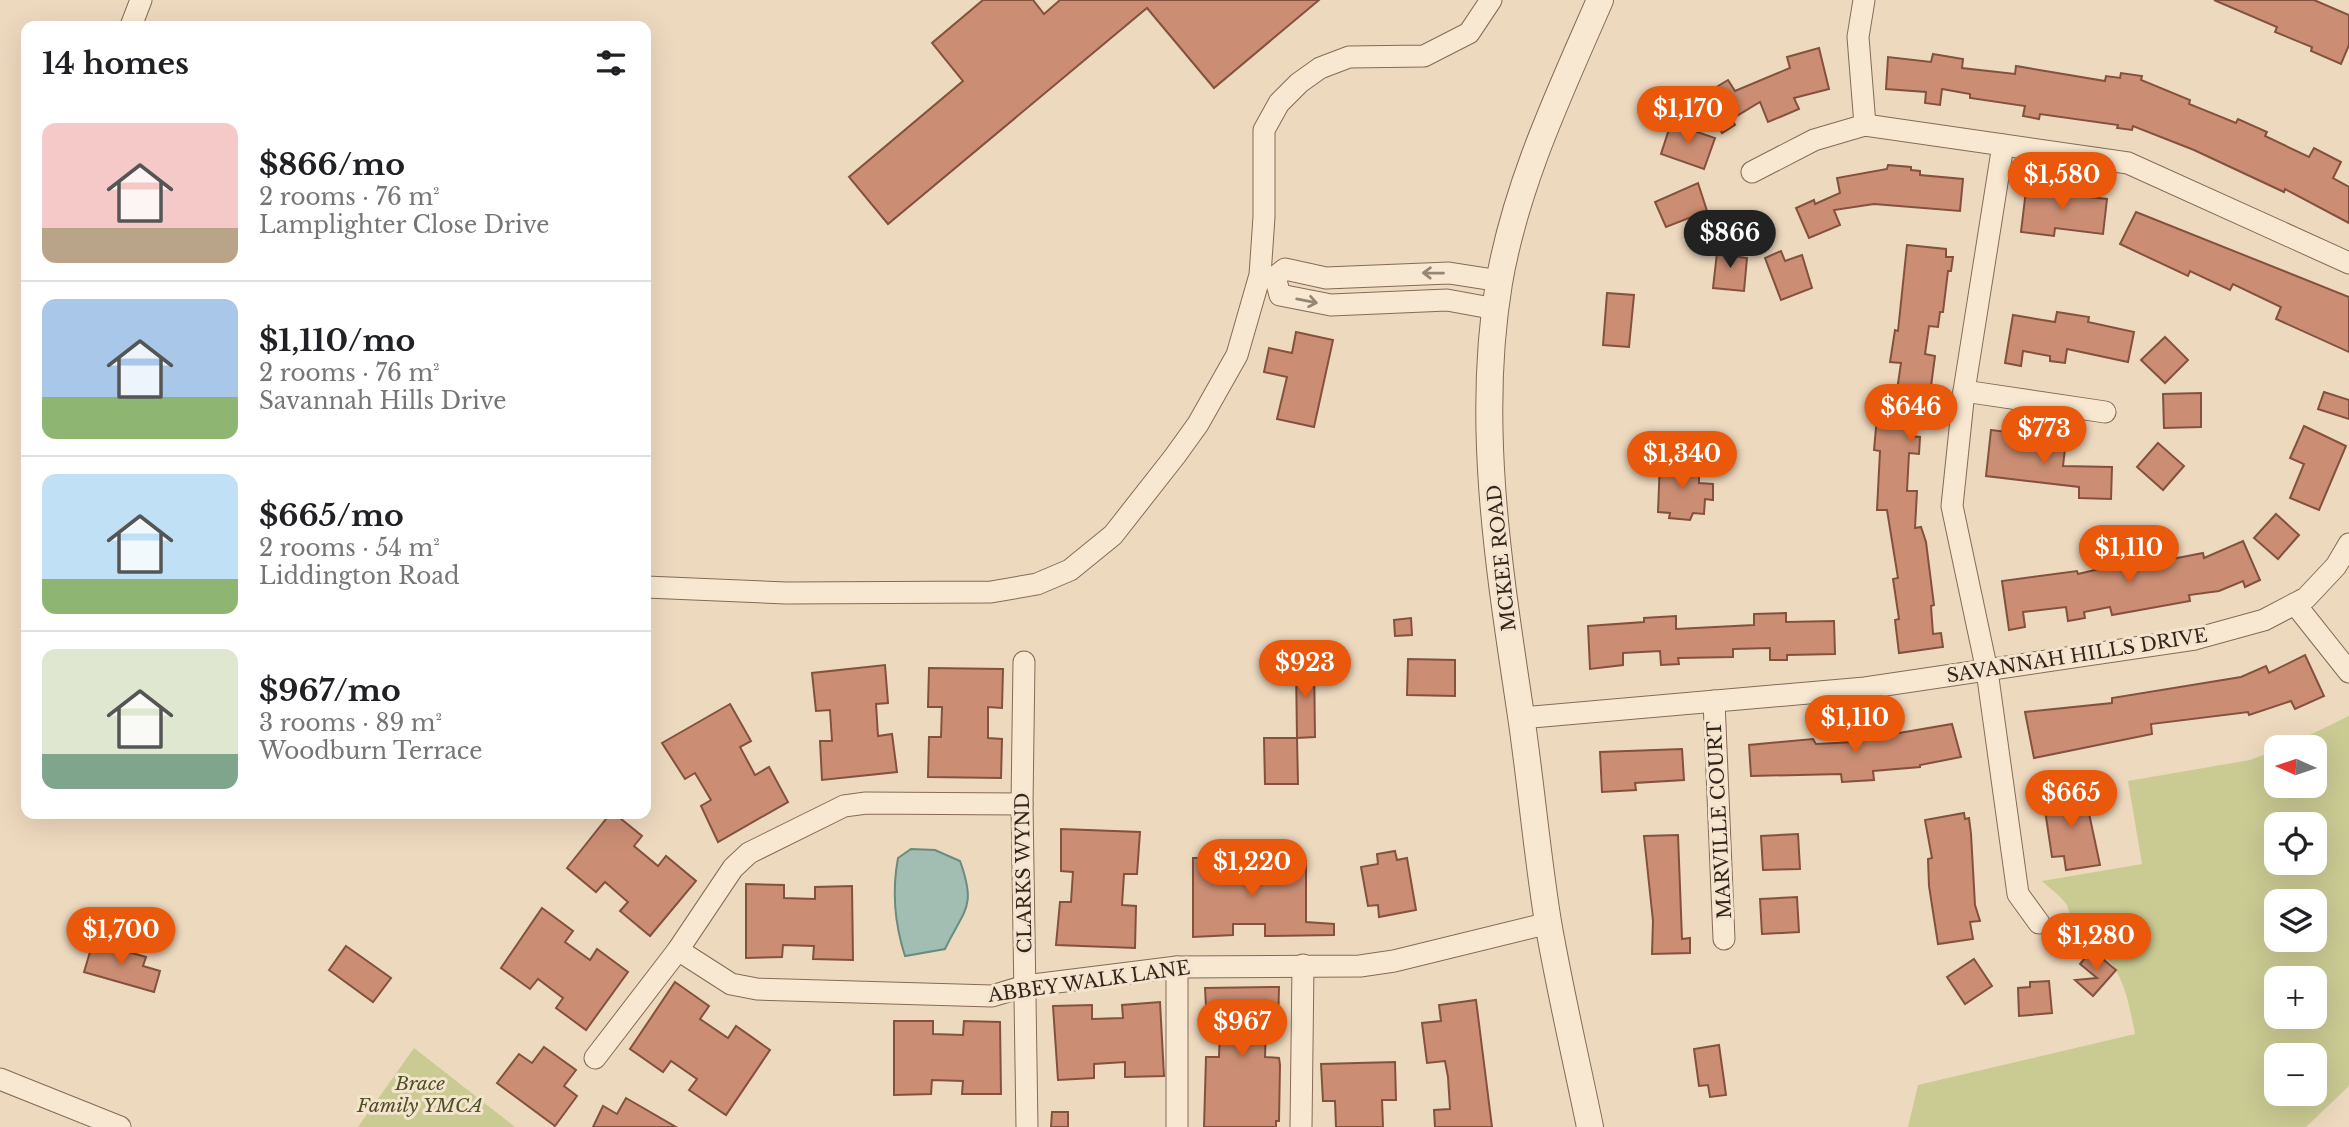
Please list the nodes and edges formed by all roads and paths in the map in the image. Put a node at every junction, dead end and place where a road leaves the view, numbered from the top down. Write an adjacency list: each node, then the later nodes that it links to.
1 (141, 0): 5 (street)
2 (1491, 0): 10 (street)
3 (1600, 0): 12 (street, MCKEE ROAD)
4 (1864, 0): 6 (street)
5 (133, 21)
6 (1866, 125): 7 (street); 8 (street)
7 (2003, 145): 9 (street); 15 (street)
8 (1752, 172)
9 (2349, 263)
10 (1267, 276): 11 (street); 13 (street, one-way to 13); 18 (street)
11 (1367, 277): 12 (street, one-way to 11); 13 (street)
12 (1500, 281): 14 (street, MCKEE ROAD)
13 (1365, 305): 14 (street)
14 (1496, 309): 24 (street, MCKEE ROAD)
15 (1964, 391): 16 (street); 21 (street)
16 (2105, 412)
17 (2349, 544): 19 (street, SAVANNAH HILLS DRIVE)
18 (651, 587)
19 (2295, 604): 21 (street, SAVANNAH HILLS DRIVE); 22 (street)
20 (1024, 662): 25 (street, CLARKS WYND)
21 (1987, 671): 23 (street, SAVANNAH HILLS DRIVE); 27 (street)
22 (2349, 672)
23 (1714, 701): 24 (street, SAVANNAH HILLS DRIVE); 28 (street, MARVILLE COURT)
24 (1521, 718): 26 (street, MCKEE ROAD)
25 (1022, 804): 29 (street); 32 (street, CLARKS WYND)
26 (1549, 923): 30 (street, ABBEY WALK LANE); 39 (street, MCKEE ROAD)
27 (2039, 923)
28 (1724, 939)
29 (678, 950): 32 (street, ABBEY WALK LANE); 33 (street)
30 (1303, 965): 31 (street, ABBEY WALK LANE); 38 (street)
31 (1177, 967): 32 (street, ABBEY WALK LANE); 37 (street)
32 (1025, 986): 36 (street, CLARKS WYND)
33 (595, 1058)
34 (0, 1079): 35 (street)
35 (120, 1127)
36 (1027, 1127)
37 (1177, 1127)
38 (1301, 1127)
39 (1590, 1127)

